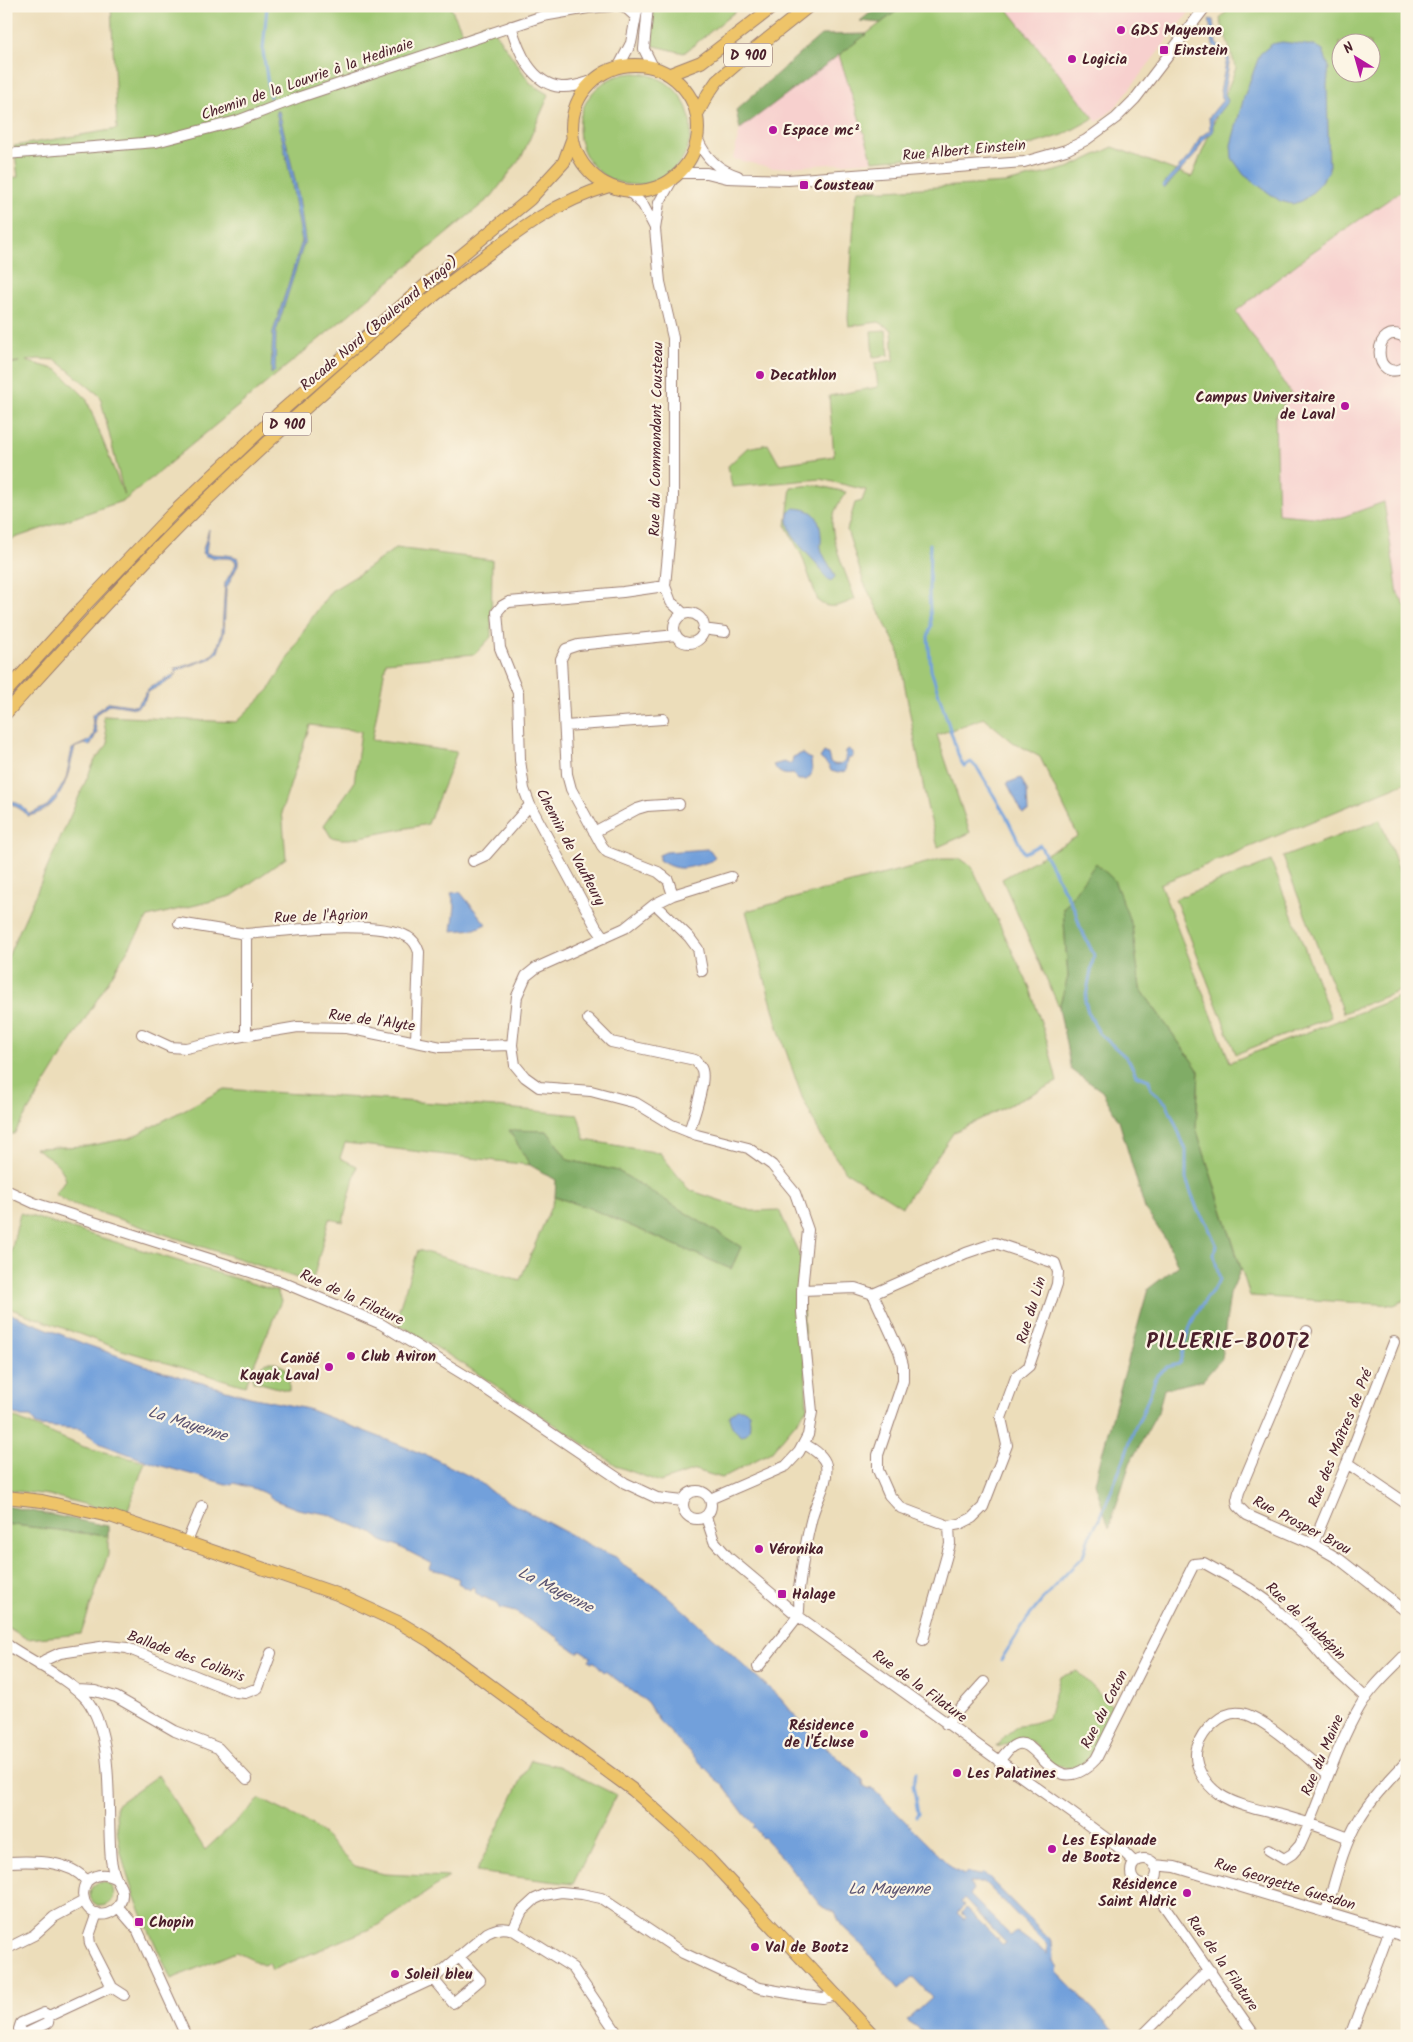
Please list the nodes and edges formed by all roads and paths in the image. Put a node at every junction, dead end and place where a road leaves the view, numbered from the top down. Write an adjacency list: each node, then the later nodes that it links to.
1 (612, 6): 8 (street, Chemin de la Louvrie à la Hedinaie)
2 (622, 6): 7 (street)
3 (648, 6): 10 (street)
4 (774, 6): 11 (main road, D 900)
5 (809, 6): 13 (main road, D 900)
6 (1206, 6): 18 (street, Rue Albert Einstein)
7 (636, 12): 9 (street)
8 (511, 26): 12 (street); 16 (street, Chemin de la Louvrie à la Hedinaie)
9 (619, 66): 10 (main road); 12 (main road)
10 (653, 67): 11 (main road)
11 (670, 74): 13 (main road)
12 (592, 81): 14 (main road)
13 (697, 114): 15 (main road)
14 (572, 140): 19 (main road); 29 (main road, Rocade Nord (Boulevard Arago) / D 900)
15 (698, 140): 17 (main road); 18 (street, Rue Albert Einstein)
16 (6, 154)
17 (676, 176): 18 (street, Rue Albert Einstein); 20 (main road); 21 (street, Rue du Commandant Cousteau)
18 (751, 179)
19 (609, 186): 20 (main road); 30 (main road, Rocade Nord (Boulevard Arago) / D 900)
20 (629, 191): 21 (street, Rue du Commandant Cousteau)
21 (655, 229): 24 (street, Rue du Commandant Cousteau)
22 (1407, 339): 23 (street)
23 (1407, 366)
24 (665, 586): 25 (street); 34 (street, Chemin de Vaufleury)
25 (684, 614): 26 (street); 28 (street)
26 (704, 629): 27 (street); 28 (street)
27 (724, 632)
28 (676, 635): 32 (street)
29 (6, 692)
30 (6, 713)
31 (664, 718): 32 (street)
32 (565, 726): 35 (street)
33 (679, 804): 35 (street)
34 (530, 805): 36 (street); 42 (street, Chemin de Vaufleury)
35 (594, 832): 38 (street)
36 (473, 861)
37 (731, 877): 38 (street)
38 (673, 895): 39 (street)
39 (656, 904): 42 (street); 43 (street)
40 (179, 923): 41 (street, Rue de l'Agrion)
41 (246, 934): 46 (street); 47 (street, Rue de l'Agrion)
42 (604, 938): 48 (street)
43 (702, 971)
44 (588, 1019): 49 (street)
45 (142, 1034): 46 (street, Rue de l'Alyte)
46 (246, 1035): 47 (street, Rue de l'Alyte)
47 (416, 1041): 48 (street, Rue de l'Alyte)
48 (512, 1045): 49 (street)
49 (690, 1132): 51 (street)
50 (6, 1190): 59 (street, Rue de la Filature)
51 (802, 1290): 52 (street); 55 (street)
52 (873, 1294): 63 (street); 63 (street, Rue du Lin)
53 (1307, 1331): 65 (street, Rue Prosper Brou)
54 (1394, 1342): 56 (street, Rue des Maîtres de Pré)
55 (804, 1444): 58 (street); 68 (street)
56 (1347, 1463): 60 (street); 65 (street, Rue des Maîtres de Pré)
57 (6, 1497): 64 (main road)
58 (710, 1499): 59 (street); 62 (street)
59 (684, 1501): 62 (street)
60 (1407, 1504)
61 (202, 1506): 64 (street)
62 (706, 1517): 68 (street, Rue de la Filature)
63 (949, 1526): 69 (street)
64 (186, 1544): 107 (main road)
65 (1313, 1544): 67 (street, Rue Prosper Brou)
66 (1194, 1564): 77 (street, Rue de l'Aubépin); 79 (street, Rue du Coton)
67 (1407, 1612)
68 (798, 1616): 74 (street); 78 (street, Rue de la Filature)
69 (923, 1640)
70 (6, 1644): 73 (street)
71 (271, 1653): 73 (street, Ballade des Colibris)
72 (1407, 1653): 77 (street, Rue du Maine)
73 (40, 1666): 76 (street)
74 (758, 1667)
75 (984, 1682): 78 (street)
76 (77, 1690): 82 (street); 87 (street)
77 (1366, 1698): 81 (street, Rue du Maine)
78 (946, 1724): 79 (street, Rue de la Filature)
79 (999, 1762): 88 (street, Rue de la Filature)
80 (1405, 1765): 84 (street)
81 (1328, 1775): 83 (street, Rue du Maine); 83 (street)
82 (247, 1779)
83 (1310, 1823): 84 (street); 85 (street, Rue du Maine)
84 (1350, 1838): 96 (street)
85 (1269, 1850)
86 (6, 1862): 92 (street)
87 (112, 1862): 90 (street); 91 (street)
88 (1135, 1863): 89 (street); 93 (street)
89 (1154, 1865): 93 (street); 96 (street, Rue Georgette Guesdon)
90 (104, 1874): 91 (street); 92 (street)
91 (116, 1879): 95 (street)
92 (88, 1881): 94 (street)
93 (1149, 1884): 103 (street, Rue de la Filature)
94 (84, 1901): 97 (street); 101 (street)
95 (118, 1908): 97 (street); 109 (street)
96 (1326, 1912): 99 (street, Rue Georgette Guesdon)
97 (97, 1913): 105 (street)
98 (513, 1930): 102 (street); 107 (street); 111 (street)
99 (1390, 1932): 100 (street, Rue Georgette Guesdon); 115 (street)
100 (1407, 1937)
101 (6, 1948)
102 (459, 1957): 104 (street); 104 (street)
103 (1211, 1971): 113 (street); 114 (street, Rue de la Filature)
104 (433, 1979): 110 (street)
105 (110, 1986): 106 (street); 108 (street)
106 (124, 1995)
107 (837, 1995): 112 (main road)
108 (16, 2033)
109 (186, 2036)
110 (310, 2036)
111 (619, 2036)
112 (874, 2036)
113 (1142, 2036)
114 (1255, 2036)
115 (1350, 2036)

